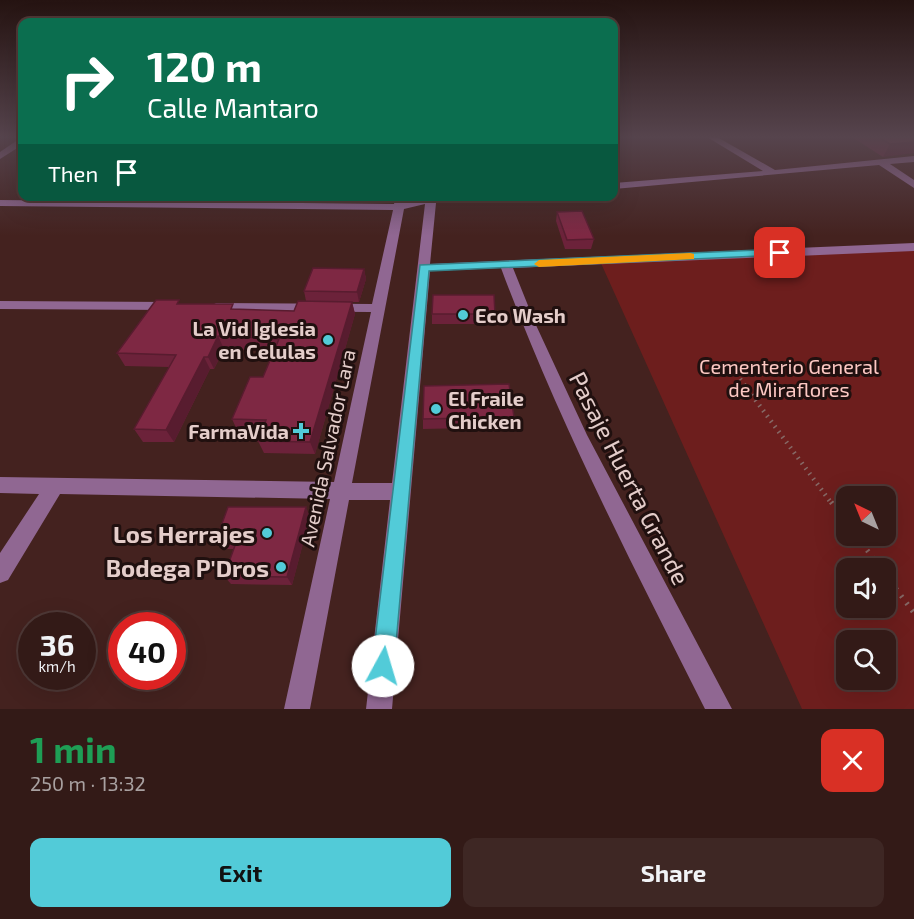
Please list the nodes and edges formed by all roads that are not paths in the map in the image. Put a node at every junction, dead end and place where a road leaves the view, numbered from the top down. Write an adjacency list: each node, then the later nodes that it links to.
1 (767, 170): 4 (street)
2 (801, 170): 4 (street)
3 (893, 170): 5 (street)
4 (772, 173): 6 (street)
5 (914, 184)
6 (618, 186)
7 (431, 201): 12 (street)
8 (399, 202): 9 (street); 14 (street, Avenida Salvador Lara)
9 (0, 203)
10 (914, 247): 11 (street)
11 (506, 265): 12 (street); 22 (street, Pasaje Huerta Grande)
12 (424, 268): 18 (street)
13 (0, 305): 14 (street)
14 (379, 308): 17 (street, Avenida Salvador Lara)
15 (0, 484): 16 (street)
16 (56, 485): 17 (street); 19 (street)
17 (340, 490): 18 (street); 20 (street, Avenida Salvador Lara)
18 (400, 492): 21 (street)
19 (0, 572)
20 (297, 709)
21 (379, 709)
22 (719, 709)

